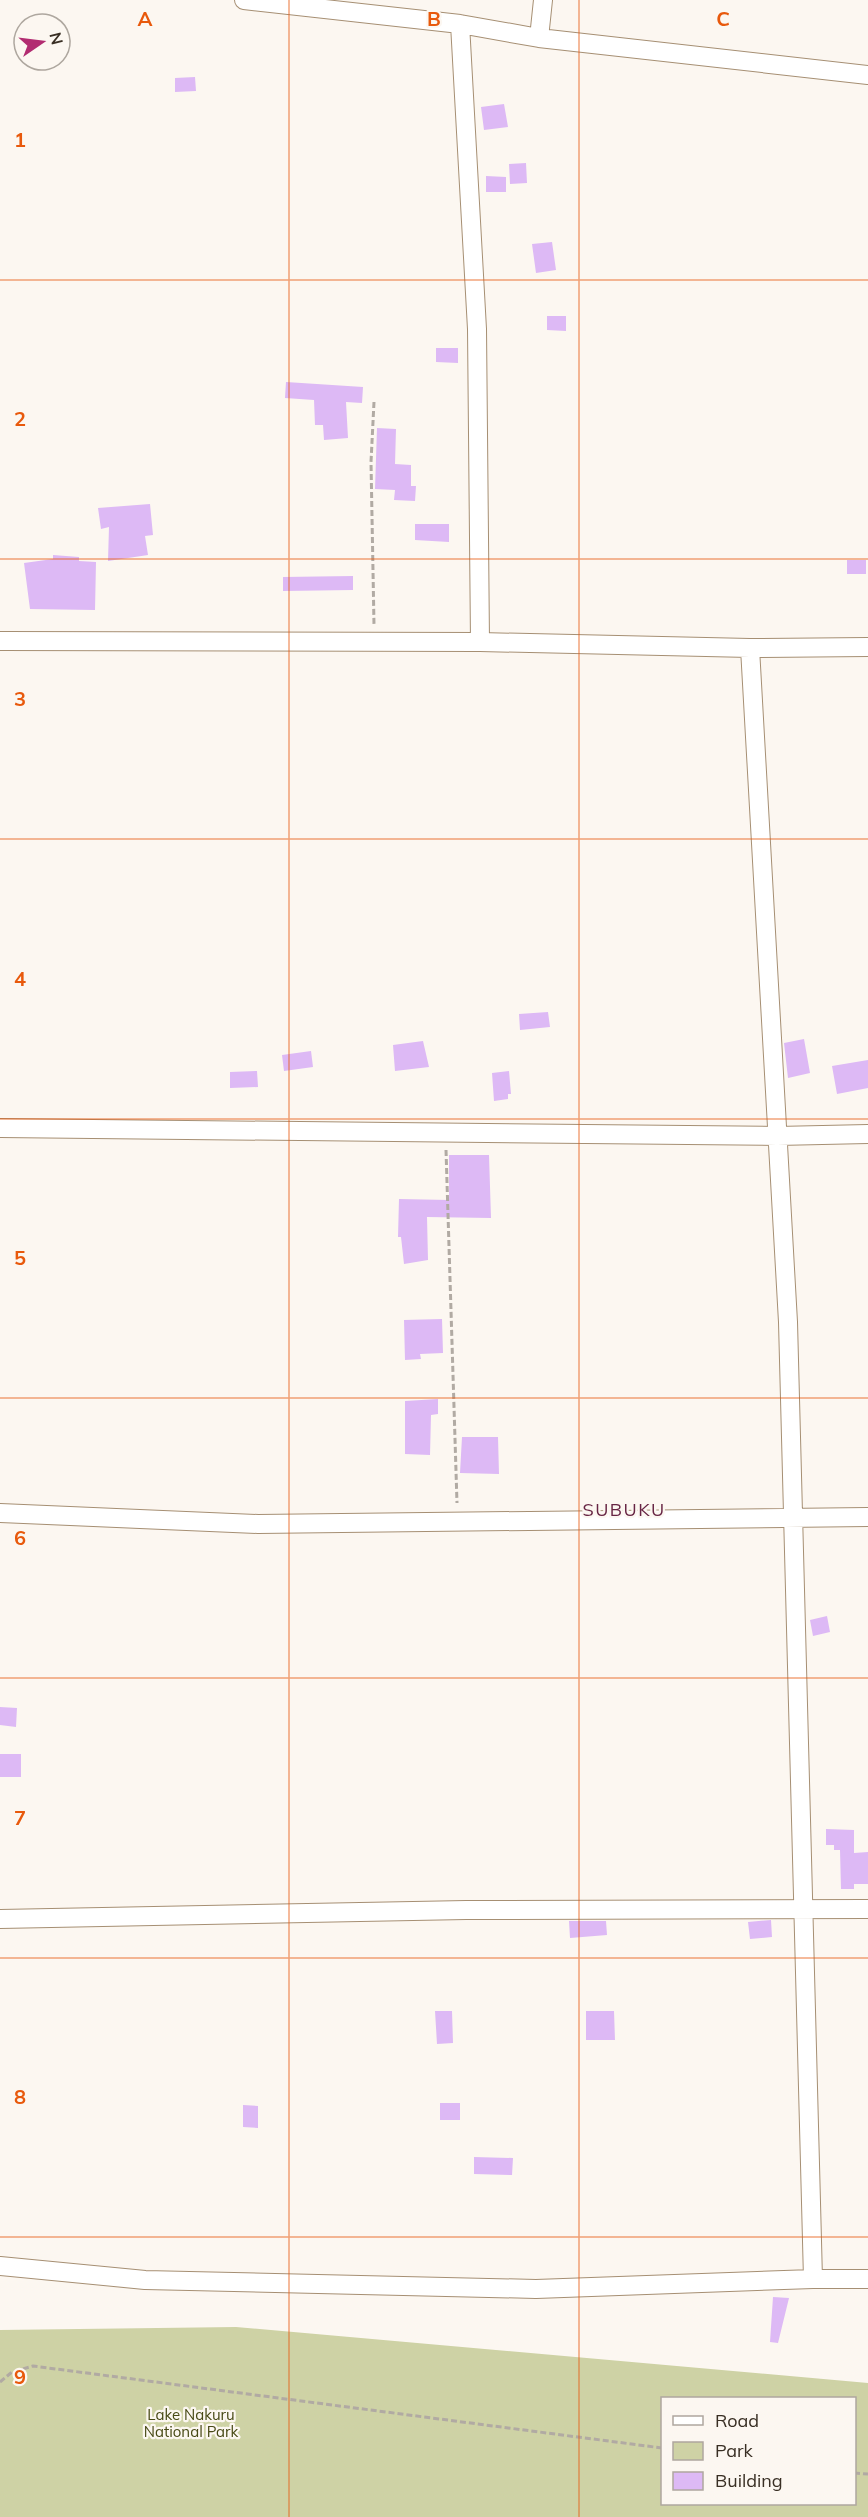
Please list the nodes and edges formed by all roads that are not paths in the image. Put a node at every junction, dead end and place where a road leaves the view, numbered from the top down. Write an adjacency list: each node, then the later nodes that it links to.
1 (244, 0): 3 (street)
2 (543, 0): 4 (street)
3 (460, 24): 4 (street); 7 (street)
4 (539, 38): 5 (street)
5 (868, 75)
6 (0, 641): 7 (street)
7 (480, 642): 9 (street)
8 (868, 647): 9 (street)
9 (750, 648): 12 (street)
10 (0, 1128): 12 (street)
11 (868, 1134): 12 (street)
12 (777, 1136): 15 (street)
13 (0, 1512): 15 (street)
14 (868, 1517): 15 (street)
15 (792, 1519): 17 (street)
16 (868, 1909): 17 (street)
17 (804, 1910): 18 (street); 20 (street)
18 (0, 1919)
19 (0, 2266): 20 (street)
20 (813, 2279): 21 (street)
21 (868, 2279)

